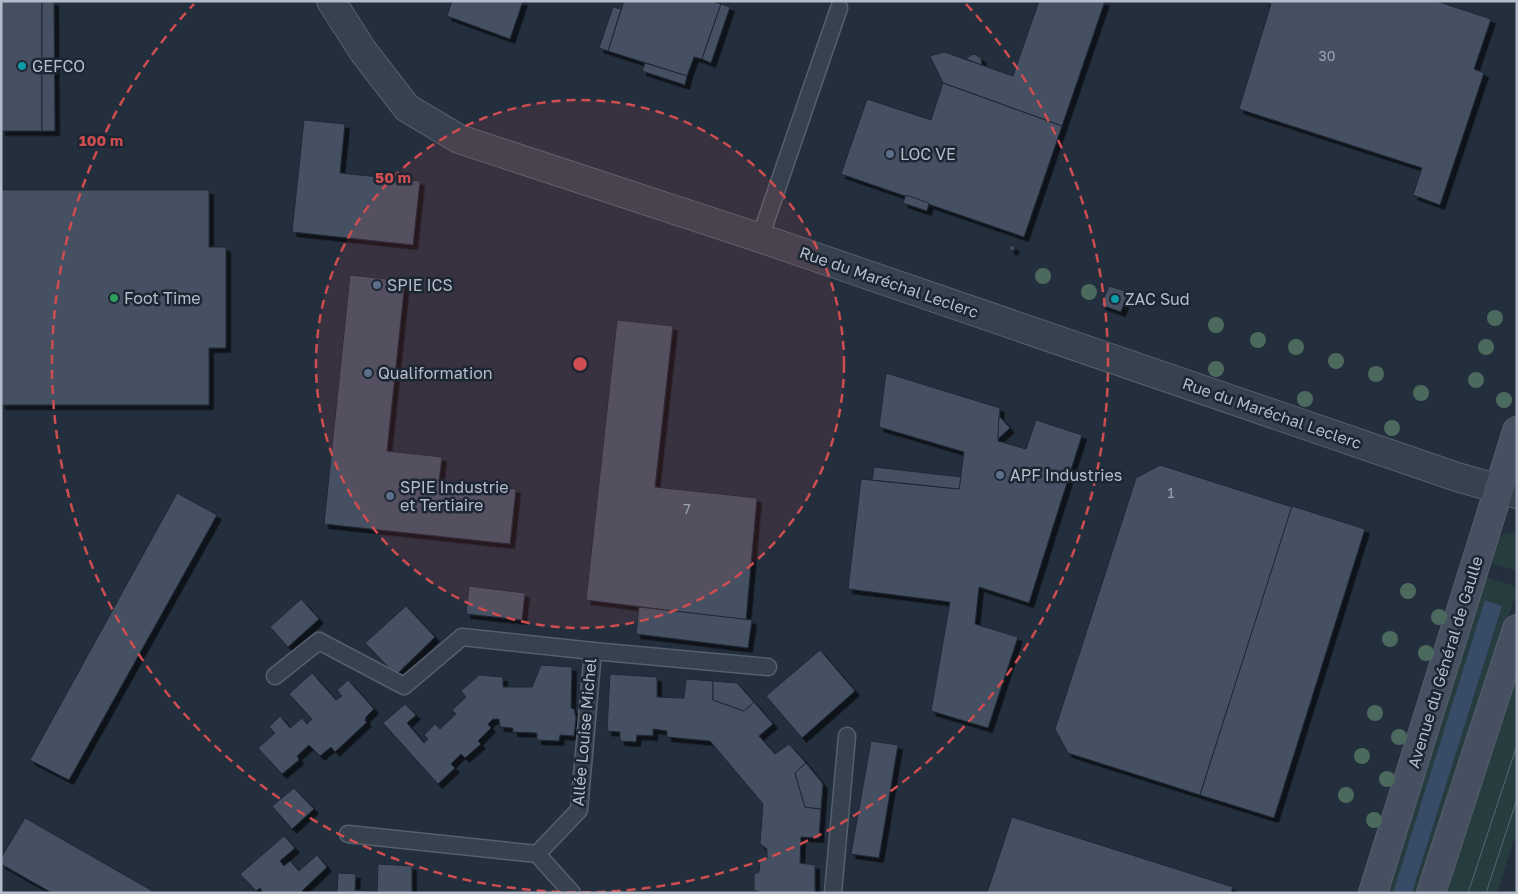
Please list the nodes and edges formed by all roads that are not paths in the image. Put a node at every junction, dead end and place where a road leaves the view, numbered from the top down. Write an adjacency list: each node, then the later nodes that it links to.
1 (331, 1): 3 (street, Rue du Maréchal Leclerc)
2 (839, 8): 3 (lane)
3 (760, 238): 5 (street, Rue du Maréchal Leclerc)
4 (1517, 431): 5 (main road, Avenue du Général de Gaulle)
5 (1508, 491): 15 (main road, Avenue du Général de Gaulle)
6 (1517, 629): 16 (main road)
7 (593, 651): 8 (lane); 9 (lane, Allée Louise Michel); 12 (lane, Allée Louise Michel)
8 (768, 667)
9 (275, 676)
10 (847, 736): 14 (lane)
11 (348, 834): 12 (lane)
12 (537, 854): 13 (lane)
13 (572, 893)
14 (833, 893)
15 (1373, 893)
16 (1431, 893)

